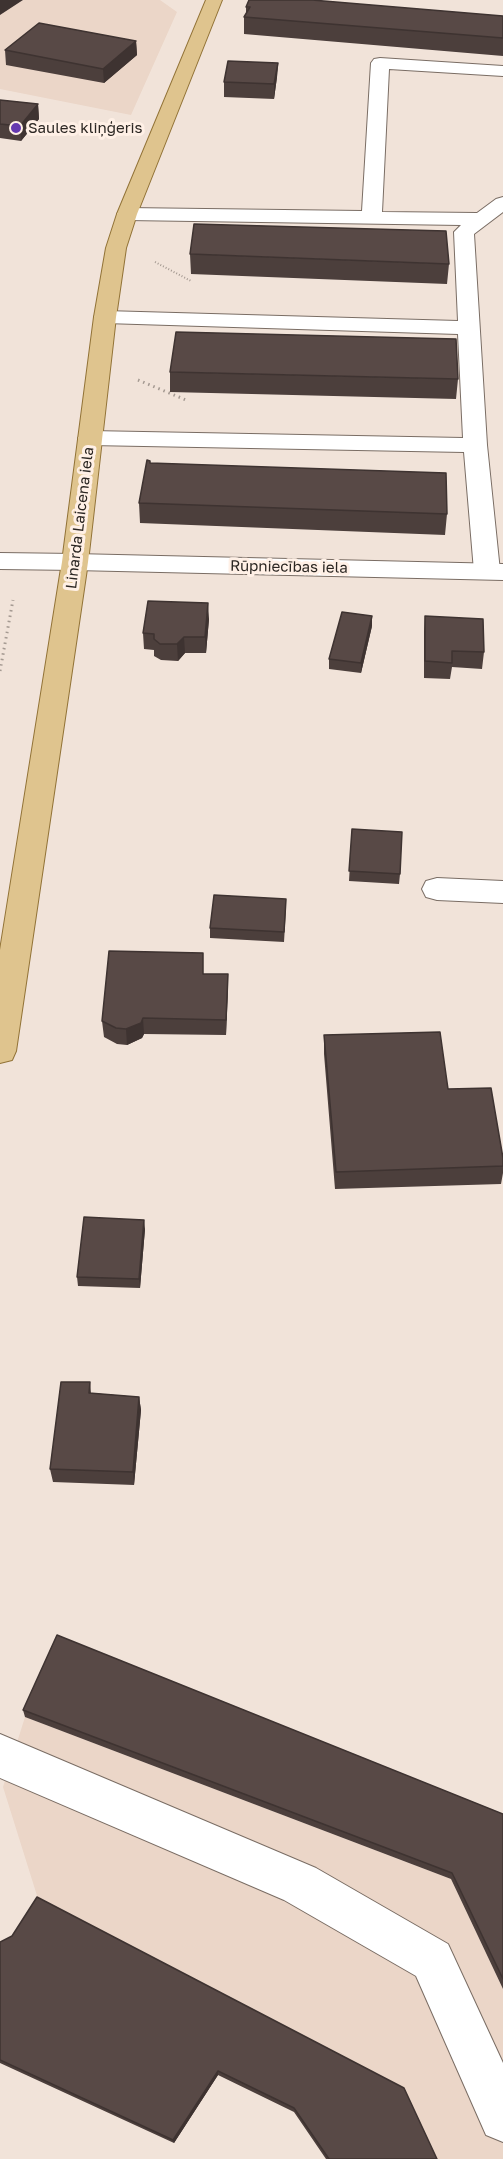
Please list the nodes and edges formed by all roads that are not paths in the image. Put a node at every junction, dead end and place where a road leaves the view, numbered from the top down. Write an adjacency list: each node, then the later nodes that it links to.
1 (214, 0): 5 (main road, Linarda Laicena iela)
2 (503, 71): 4 (street)
3 (503, 203): 6 (street)
4 (367, 206): 5 (street); 6 (street)
5 (127, 214): 7 (main road, Linarda Laicena iela)
6 (482, 219): 8 (street)
7 (105, 317): 8 (street); 9 (main road, Linarda Laicena iela)
8 (469, 328): 10 (street)
9 (90, 438): 10 (street); 12 (main road, Linarda Laicena iela)
10 (474, 445): 13 (street)
11 (0, 561): 12 (street, Rūpniecības iela)
12 (75, 562): 13 (street, Rūpniecības iela); 16 (main road, Linarda Laicena iela)
13 (495, 572)
14 (437, 889): 15 (street)
15 (503, 892)
16 (0, 1052)
17 (0, 1756): 18 (street)
18 (503, 2118)

